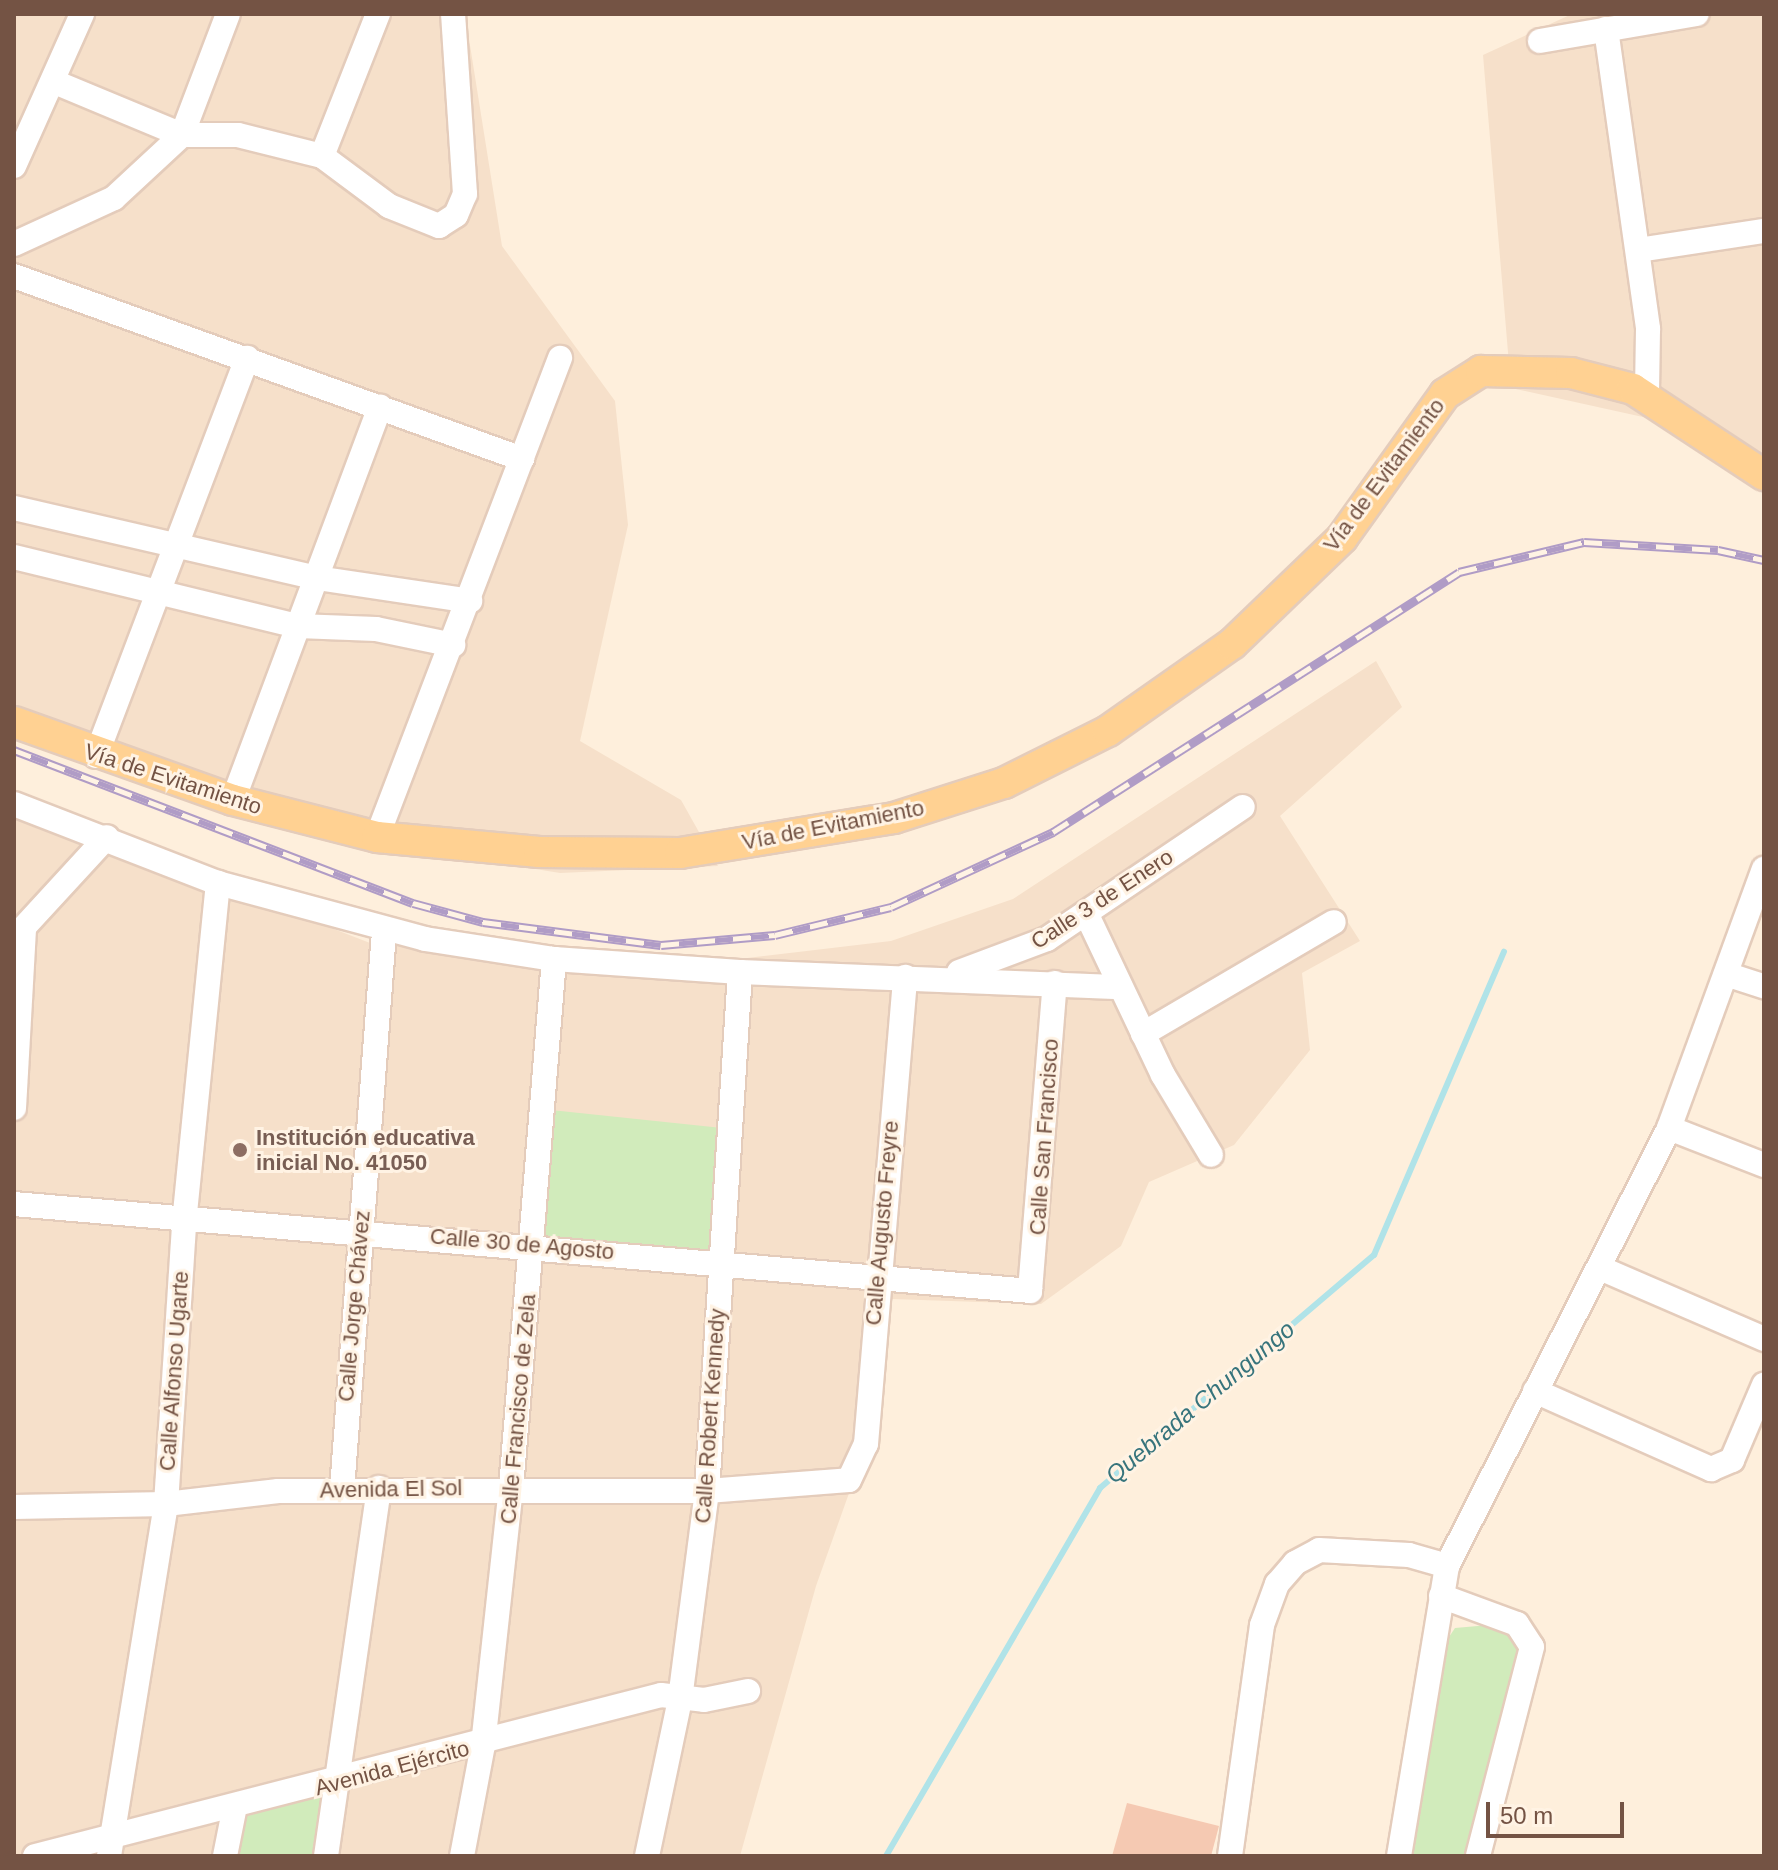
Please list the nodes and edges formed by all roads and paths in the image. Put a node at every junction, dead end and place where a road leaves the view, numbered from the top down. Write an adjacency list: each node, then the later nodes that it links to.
1 (82, 14): 8 (street)
2 (228, 14): 9 (street)
3 (378, 14): 10 (street)
4 (453, 14): 10 (street)
5 (1697, 14): 6 (street)
6 (1606, 29): 7 (street); 14 (street)
7 (1540, 41)
8 (57, 83): 9 (street); 11 (street)
9 (182, 135): 10 (street); 13 (street)
10 (322, 156)
11 (14, 166)
12 (1764, 231): 14 (street)
13 (14, 244)
14 (1638, 250): 18 (street)
15 (14, 276): 16 (street)
16 (247, 358): 19 (street); 23 (street)
17 (560, 358): 20 (street)
18 (1647, 395): 21 (main road, Vía de Evitamiento); 36 (main road, Vía de Evitamiento)
19 (380, 407): 20 (street); 25 (street)
20 (522, 459): 27 (street)
21 (1764, 475)
22 (14, 508): 23 (street)
23 (172, 548): 25 (street); 26 (street)
24 (14, 557): 26 (street)
25 (317, 578): 27 (street); 28 (street)
26 (158, 590): 28 (street); 31 (street)
27 (470, 601): 29 (street)
28 (298, 626): 29 (street); 32 (street)
29 (453, 645): 36 (street)
30 (14, 722): 31 (main road, Vía de Evitamiento)
31 (96, 756): 32 (main road, Vía de Evitamiento)
32 (233, 800): 36 (main road, Vía de Evitamiento)
33 (14, 804): 35 (street)
34 (1243, 807): 39 (street, Calle 3 de Enero)
35 (107, 837): 38 (street); 42 (street)
36 (377, 837)
37 (1764, 869): 45 (street)
38 (218, 883): 41 (street); 56 (street, Calle Alfonso Ugarte)
39 (1086, 913): 46 (street, Calle 3 de Enero); 49 (street)
40 (1334, 922): 50 (street)
41 (384, 932): 43 (street); 57 (street, Calle Jorge Chávez)
42 (19, 933): 51 (street)
43 (554, 959): 44 (street); 58 (street, Calle Francisco de Zela)
44 (740, 972): 46 (street); 59 (street, Calle Robert Kennedy)
45 (1726, 974): 48 (street); 52 (street)
46 (905, 977): 47 (street); 61 (street, Calle Augusto Freyre)
47 (1055, 983): 49 (street); 62 (street, Calle San Francisco)
48 (1764, 986)
49 (1121, 987): 50 (street)
50 (1143, 1034): 53 (street)
51 (14, 1108)
52 (1669, 1128): 54 (street); 60 (street)
53 (1211, 1155)
54 (1764, 1165)
55 (14, 1204): 56 (street, Calle 30 de Agosto)
56 (184, 1223): 57 (street, Calle 30 de Agosto); 71 (street, Calle Alfonso Ugarte)
57 (360, 1230): 58 (street, Calle 30 de Agosto); 69 (street, Calle Jorge Chávez)
58 (533, 1243): 59 (street, Calle 30 de Agosto); 68 (street, Calle Francisco de Zela)
59 (720, 1265): 61 (street, Calle 30 de Agosto); 70 (street, Calle Robert Kennedy)
60 (1600, 1268): 63 (street); 65 (street)
61 (876, 1281): 62 (street, Calle 30 de Agosto); 66 (street, Calle Augusto Freyre)
62 (1030, 1291)
63 (1764, 1339)
64 (1764, 1385): 65 (street)
65 (1535, 1391): 73 (street)
66 (860, 1469): 70 (street, Avenida El Sol)
67 (379, 1488): 68 (street, Avenida El Sol); 69 (street, Avenida El Sol); 78 (street)
68 (511, 1488): 70 (street, Avenida El Sol); 77 (street, Calle Francisco de Zela)
69 (342, 1489): 71 (street, Avenida El Sol)
70 (707, 1491): 76 (street, Calle Robert Kennedy)
71 (166, 1504): 72 (street, Avenida El Sol); 80 (street, Calle Alfonso Ugarte)
72 (14, 1507)
73 (1447, 1566): 74 (street); 86 (street)
74 (1441, 1596): 87 (street); 88 (street)
75 (748, 1691): 76 (street, Avenida Ejército)
76 (680, 1699): 77 (street, Avenida Ejército); 85 (street, Calle Robert Kennedy)
77 (483, 1745): 78 (street, Avenida Ejército); 84 (street, Calle Francisco de Zela)
78 (340, 1781): 79 (street, Avenida Ejército); 83 (street)
79 (234, 1811): 80 (street, Avenida Ejército); 82 (street)
80 (111, 1847): 81 (street, Avenida Ejército)
81 (35, 1856)
82 (225, 1856)
83 (326, 1856)
84 (462, 1856)
85 (647, 1856)
86 (1230, 1856)
87 (1399, 1856)
88 (1478, 1856)

